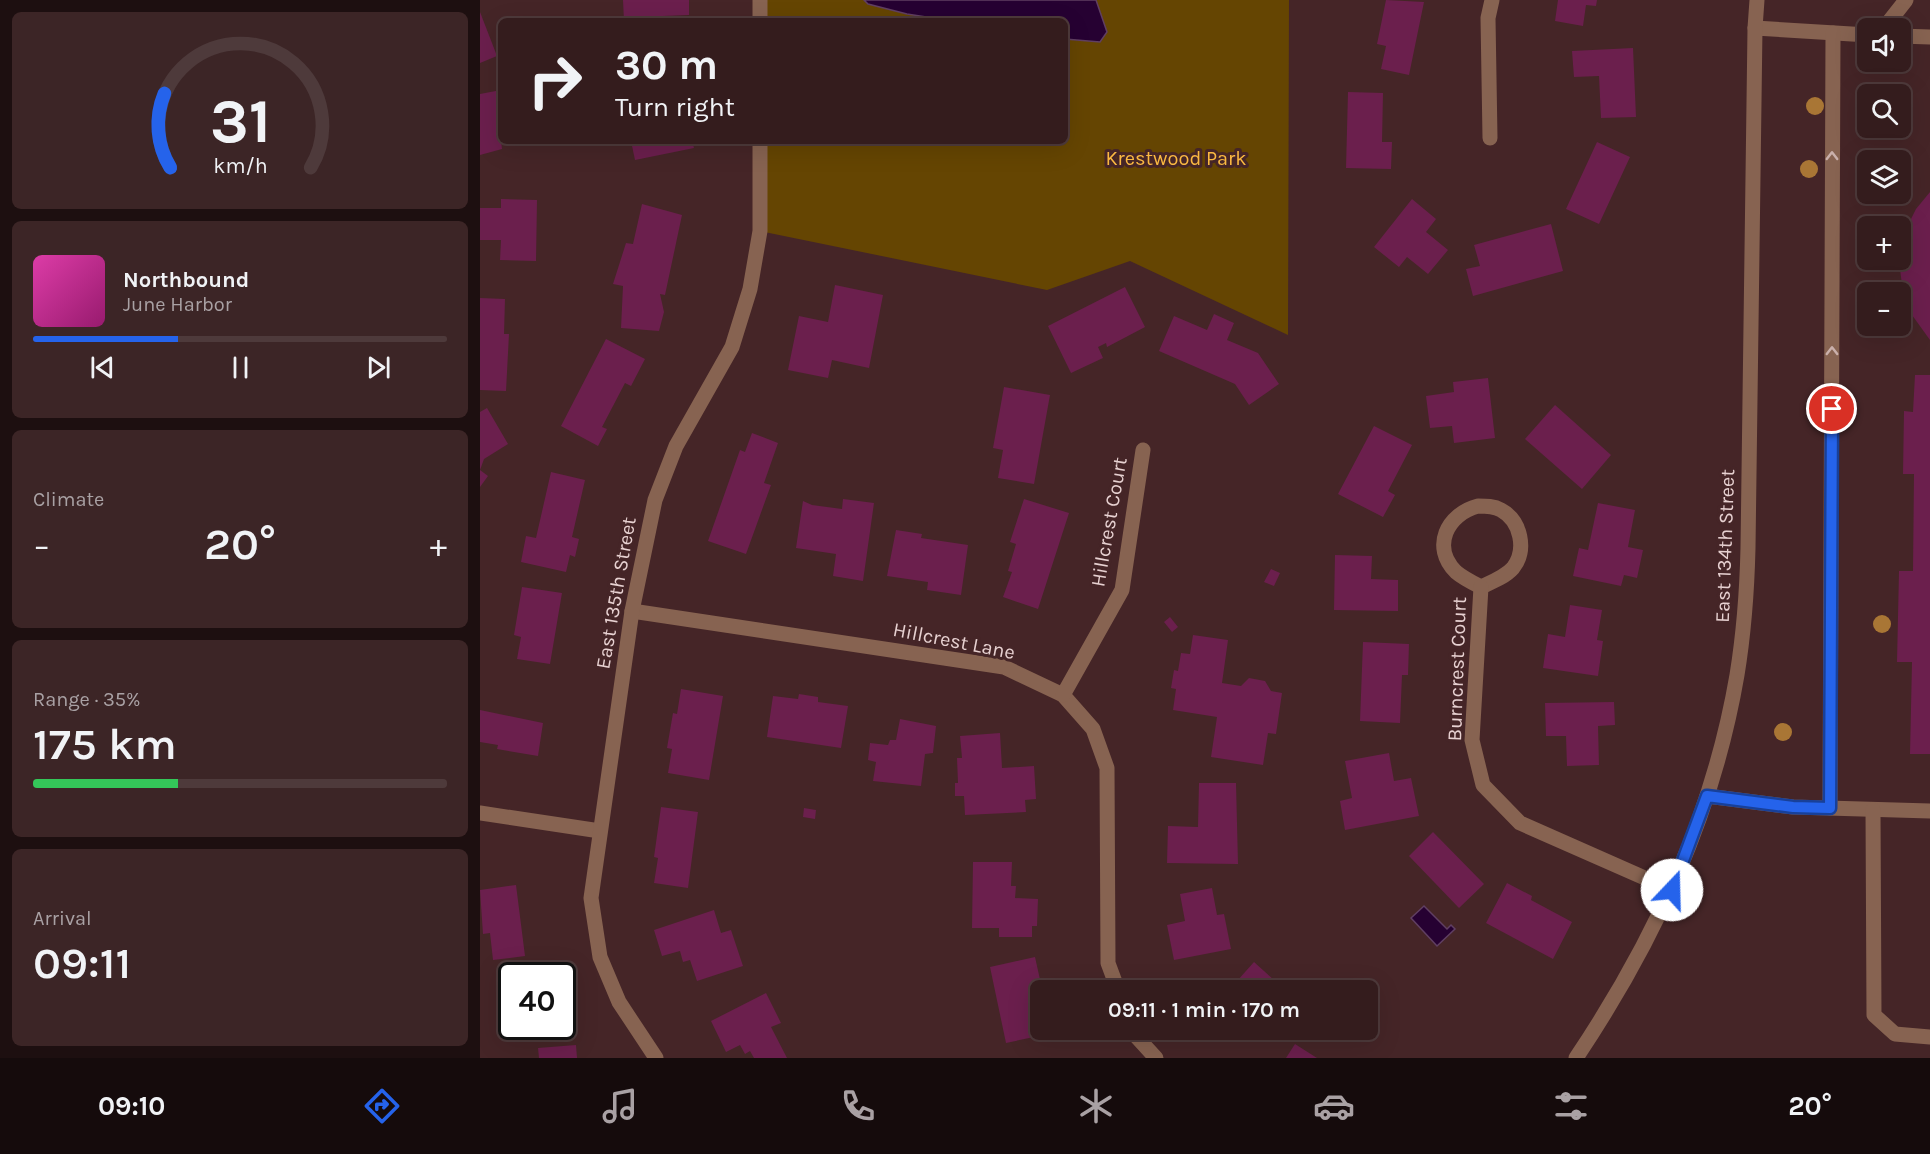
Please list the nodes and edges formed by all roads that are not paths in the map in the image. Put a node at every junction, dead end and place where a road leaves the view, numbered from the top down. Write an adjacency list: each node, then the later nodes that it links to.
1 (760, 0): 5 (street)
2 (1492, 0): 12 (street)
3 (1757, 0): 7 (street, East 134th Street)
4 (1906, 0): 6 (street)
5 (760, 18)
6 (1892, 18)
7 (1755, 28): 8 (street); 18 (street, East 134th Street)
8 (1833, 33): 9 (street); 19 (street, one-way to 8)
9 (1857, 34)
10 (1911, 36): 11 (street)
11 (1930, 37)
12 (1490, 138)
13 (760, 144): 16 (street, East 135th Street)
14 (1143, 450): 17 (street, Hillcrest Court)
15 (1481, 587): 15 (street, Burncrest Court); 24 (street, Burncrest Court)
16 (632, 610): 17 (street, Hillcrest Lane); 23 (street, East 135th Street)
17 (1063, 695): 25 (street, Hillcrest Lane)
18 (1707, 796): 19 (street); 24 (street, East 134th Street)
19 (1830, 808): 20 (street)
20 (1873, 810): 21 (street); 26 (street)
21 (1930, 811)
22 (480, 813): 23 (street)
23 (600, 831): 28 (street, East 135th Street)
24 (1672, 890): 30 (street, East 134th Street)
25 (1114, 980)
26 (1930, 1037)
27 (1140, 1040): 29 (street)
28 (656, 1058)
29 (1156, 1058)
30 (1576, 1058)

